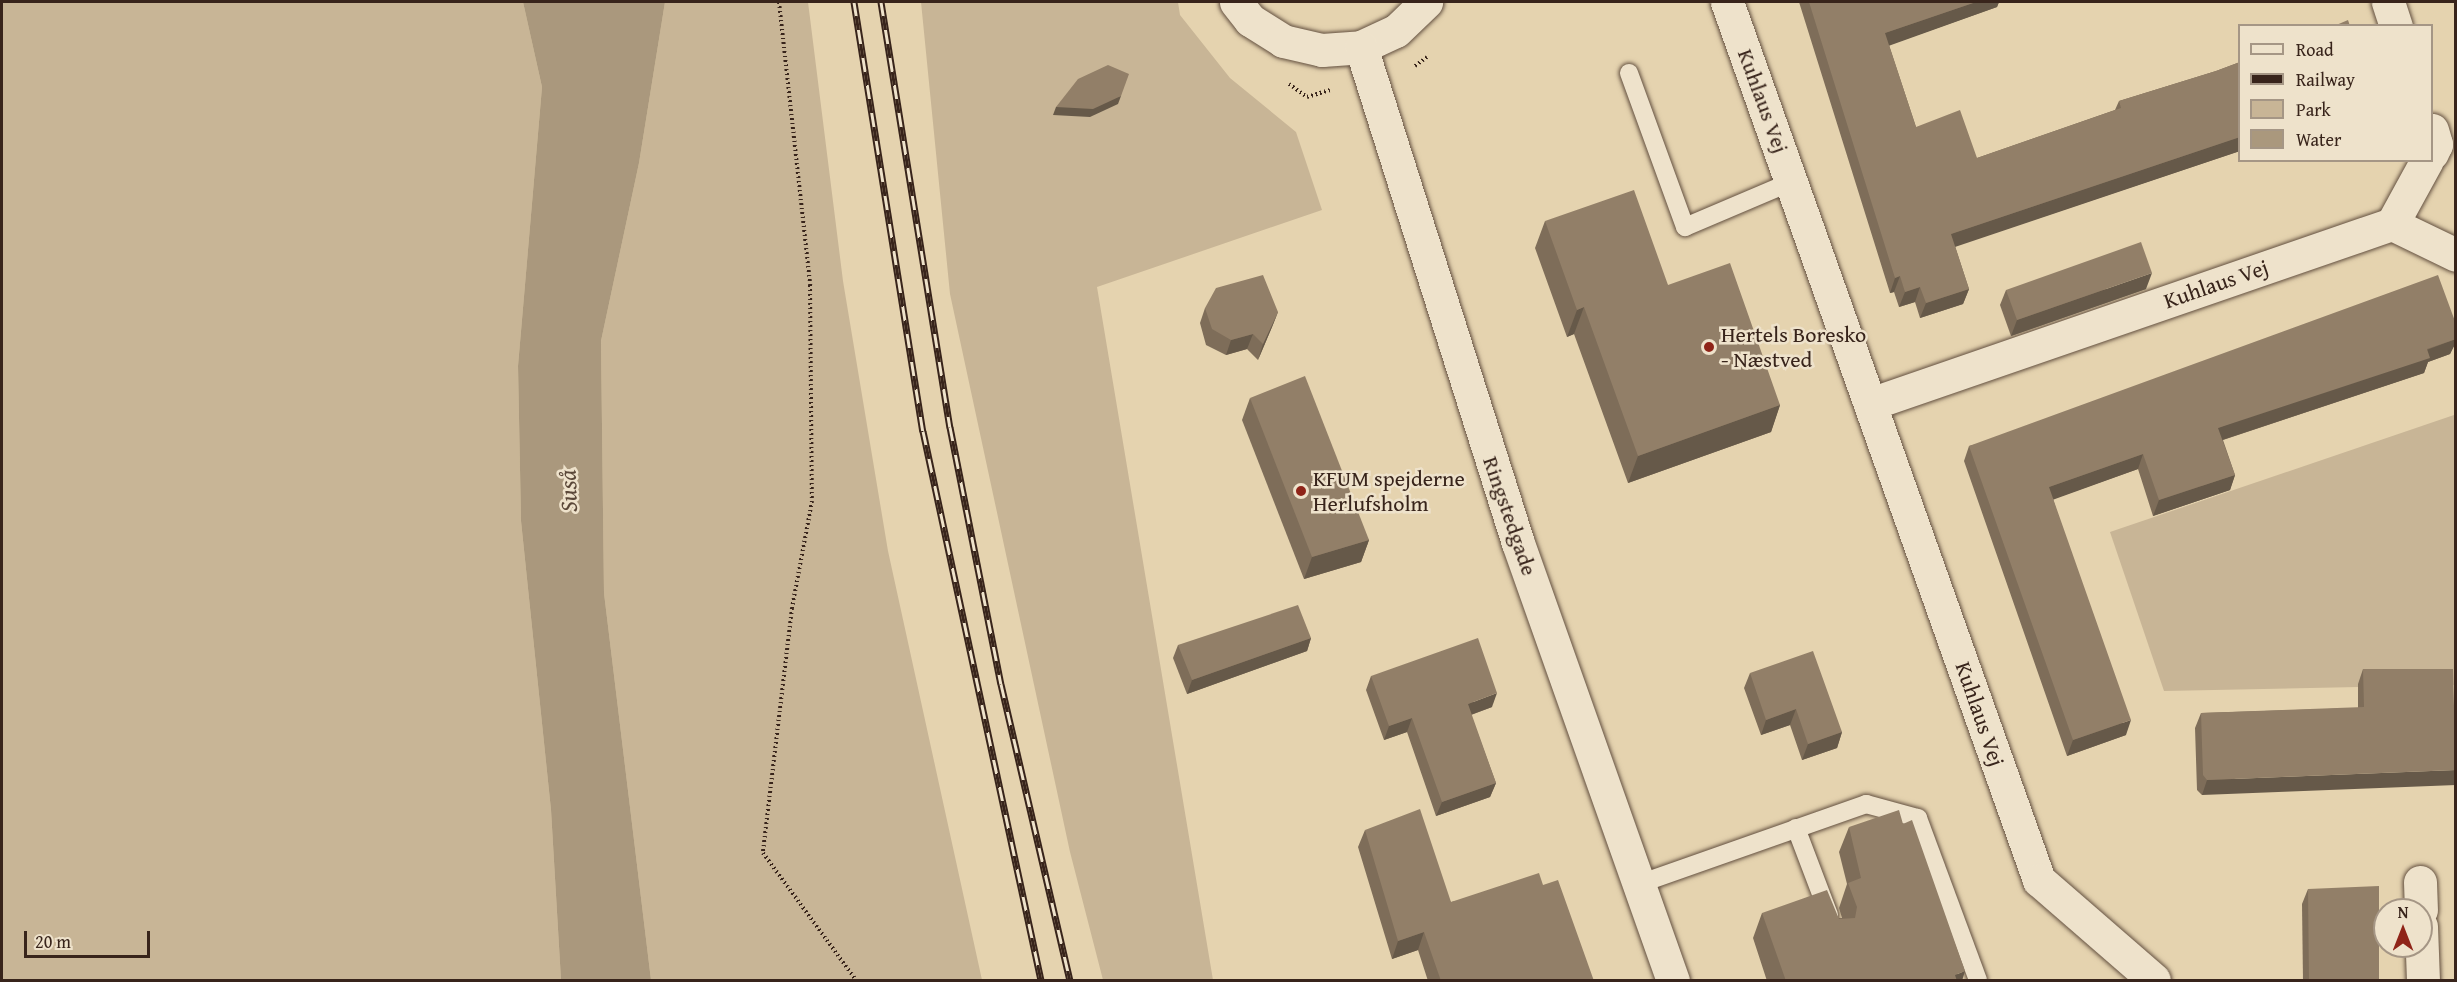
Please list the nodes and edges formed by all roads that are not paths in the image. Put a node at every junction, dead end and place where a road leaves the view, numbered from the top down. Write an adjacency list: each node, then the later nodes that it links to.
1 (1236, 2): 6 (street)
2 (1426, 2): 6 (street)
3 (1727, 2): 11 (street, Kuhlaus Vej)
4 (2388, 2): 5 (street)
5 (2395, 24)
6 (1361, 47): 16 (street, Ringstedgade)
7 (1629, 73): 11 (lane)
8 (2433, 134): 9 (street)
9 (2433, 151)
10 (2426, 162): 12 (street)
11 (1791, 182): 14 (street, Kuhlaus Vej)
12 (2392, 224): 13 (street); 14 (street, Kuhlaus Vej)
13 (2456, 255)
14 (1870, 404): 21 (street, Kuhlaus Vej)
15 (1796, 828): 16 (lane); 17 (lane); 20 (lane)
16 (1639, 885): 19 (street, Ringstedgade)
17 (1837, 936)
18 (2422, 958): 22 (street)
19 (1673, 981)
20 (1978, 981)
21 (2154, 981)
22 (2423, 981)

